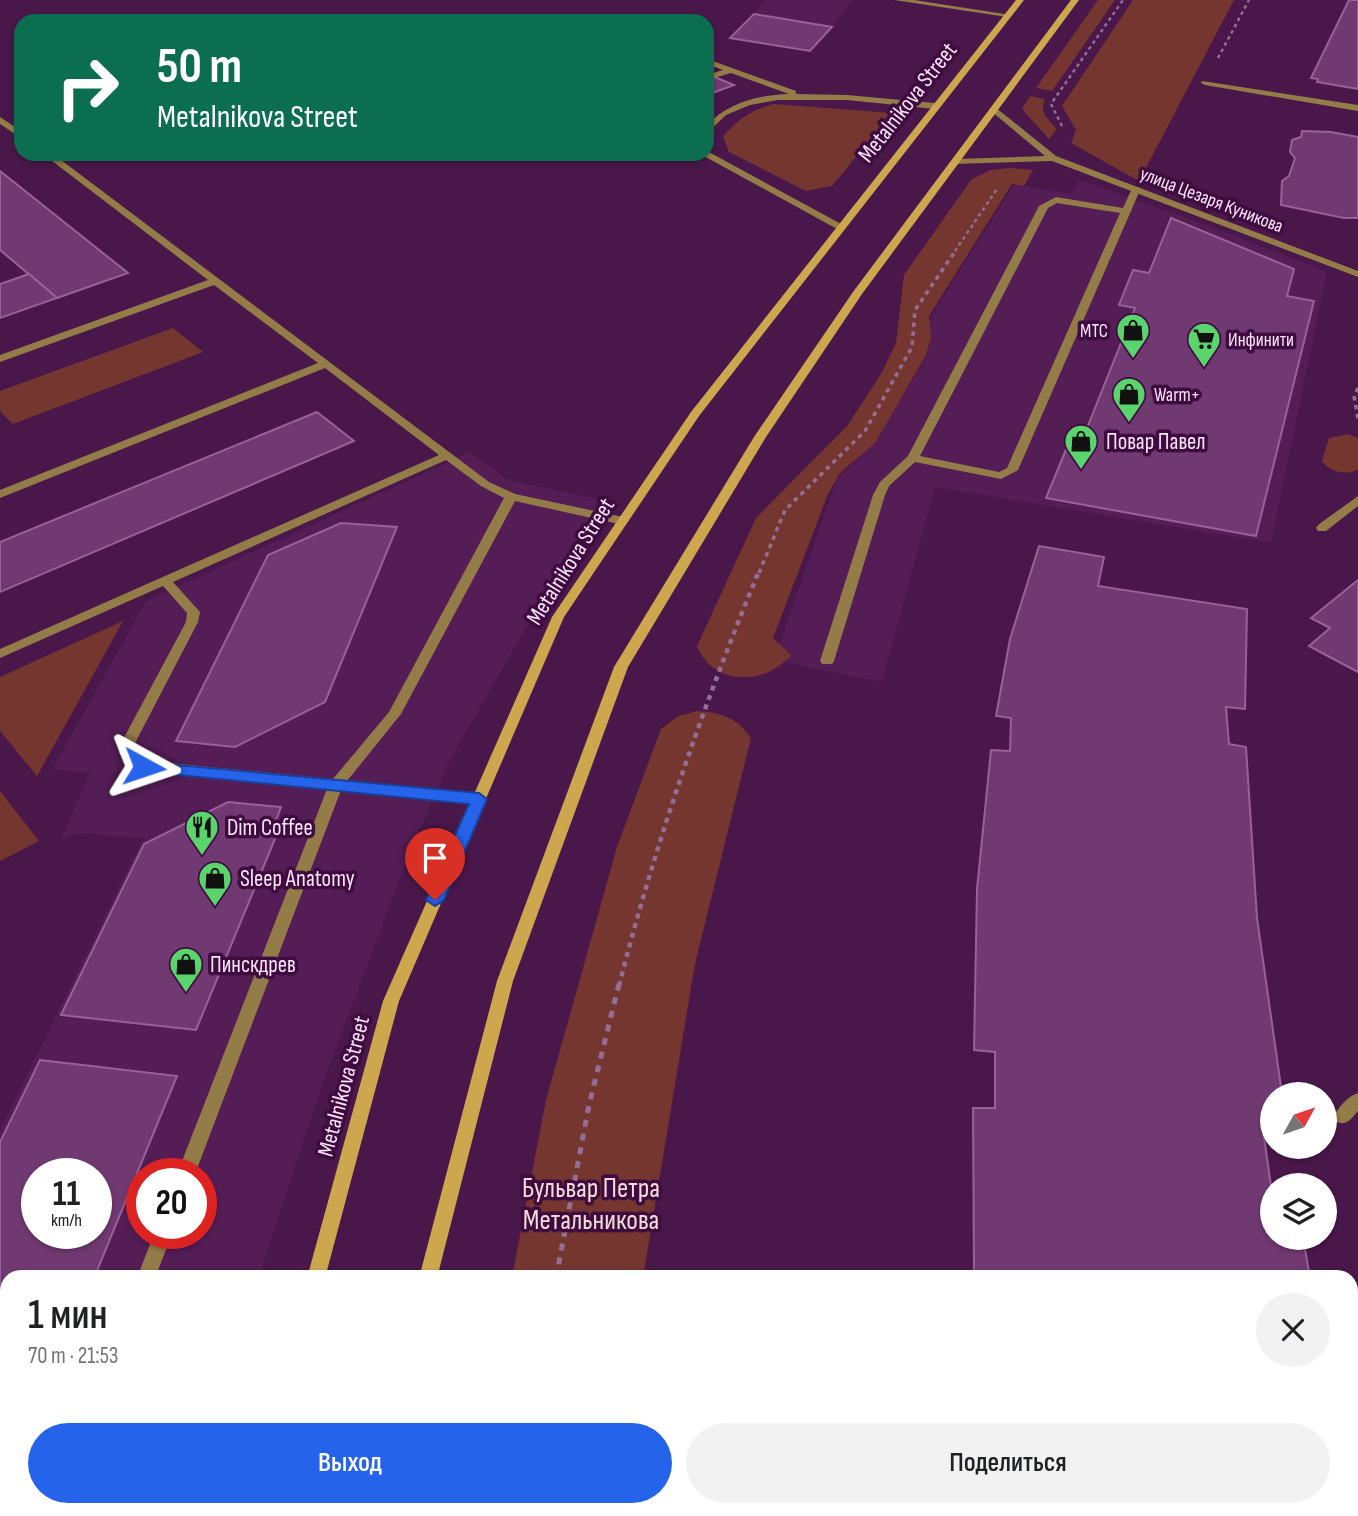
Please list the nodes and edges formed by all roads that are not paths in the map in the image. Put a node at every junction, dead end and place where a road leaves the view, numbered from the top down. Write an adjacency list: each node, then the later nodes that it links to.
1 (898, 0): 4 (street)
2 (1020, 0): 4 (main road, Metalnikova Street)
3 (1075, 0): 12 (main road)
4 (1007, 16): 10 (main road, Metalnikova Street)
5 (714, 64): 6 (street)
6 (731, 70): 7 (street); 9 (street)
7 (714, 76)
8 (1205, 83): 11 (street)
9 (797, 94): 10 (street); 13 (street)
10 (934, 106): 20 (main road, Metalnikova Street)
11 (1358, 108)
12 (995, 110): 15 (street); 17 (main road)
13 (714, 117)
14 (714, 158): 20 (street)
15 (1053, 158): 17 (street); 18 (street, улица Цезаря Куникова)
16 (56, 161): 22 (street)
17 (956, 162): 43 (main road)
18 (1136, 188): 19 (street); 21 (street, улица Цезаря Куникова)
19 (1126, 211): 26 (street); 26 (street)
20 (840, 227): 30 (main road, Metalnikova Street)
21 (1358, 274)
22 (215, 281): 23 (street); 24 (street)
23 (0, 359)
24 (326, 364): 25 (street); 27 (street)
25 (447, 456): 28 (street); 32 (street)
26 (914, 458): 34 (street)
27 (0, 494)
28 (512, 497): 30 (street); 35 (street)
29 (1358, 500): 31 (street)
30 (623, 521): 36 (main road, Metalnikova Street)
31 (1322, 528)
32 (165, 581): 33 (street); 35 (street)
33 (0, 654)
34 (827, 661)
35 (336, 785): 36 (street); 39 (street)
36 (479, 799): 42 (main road, Metalnikova Street)
37 (1358, 1100): 38 (street)
38 (1342, 1117)
39 (192, 1158)
40 (157, 1249): 41 (street)
41 (149, 1270)
42 (318, 1270)
43 (430, 1270)

